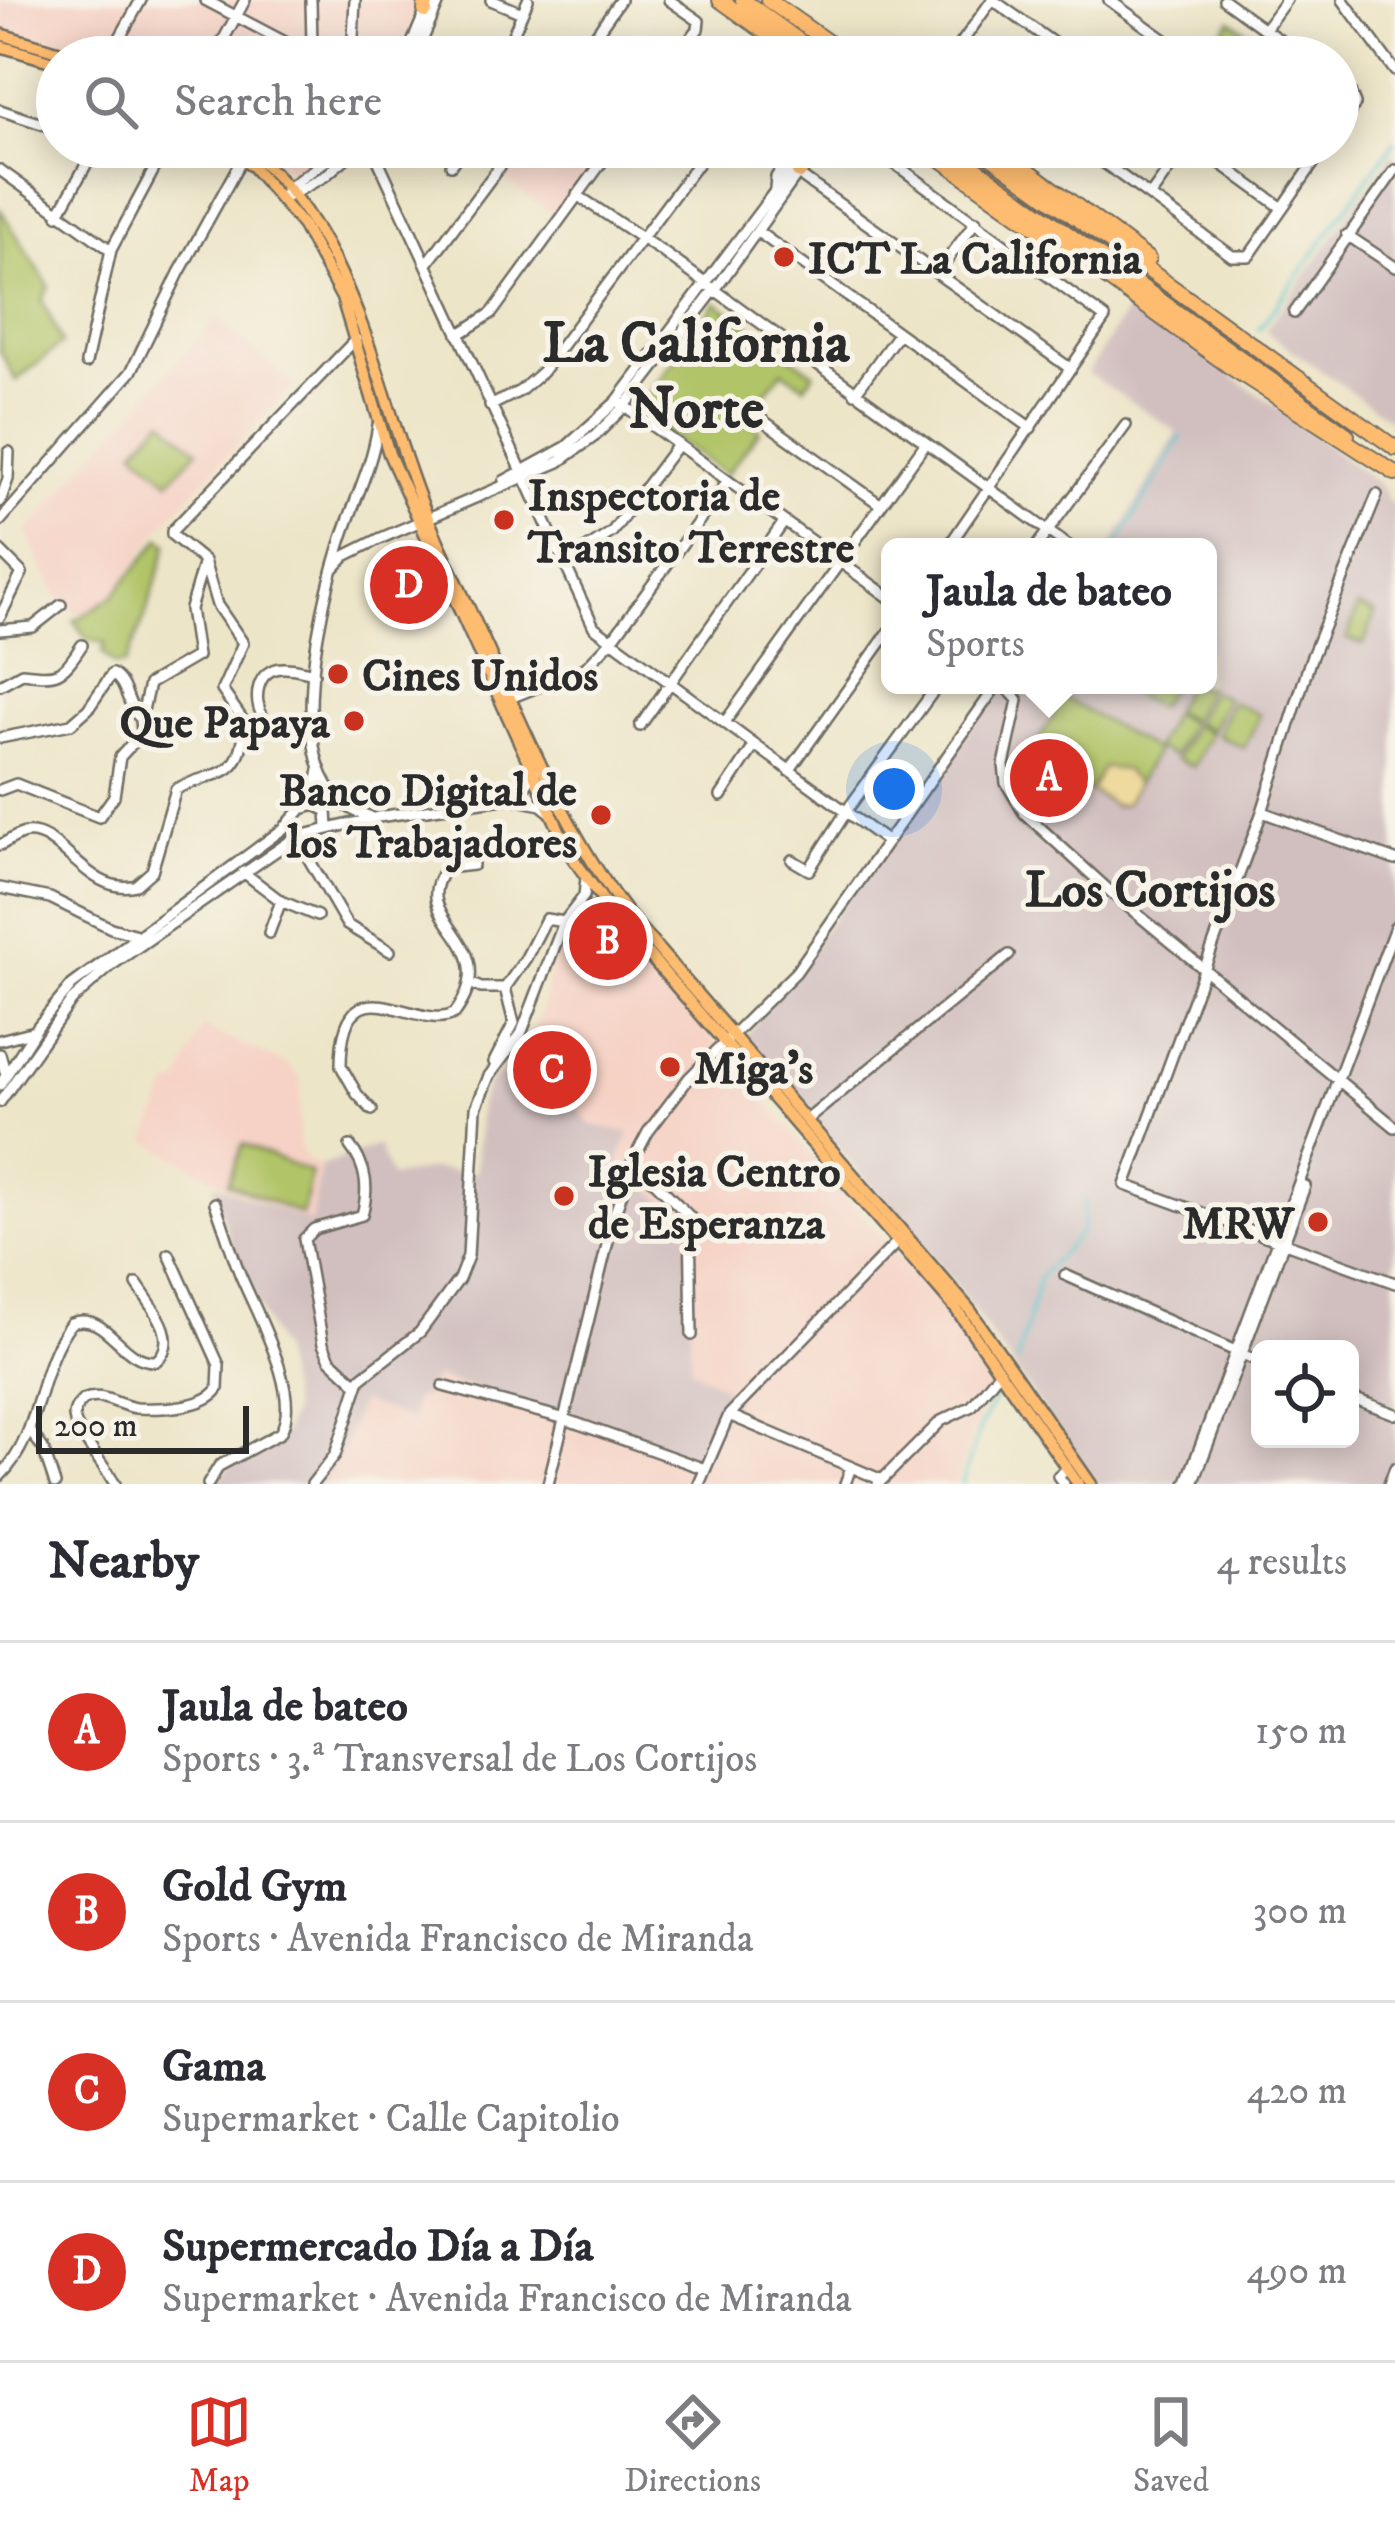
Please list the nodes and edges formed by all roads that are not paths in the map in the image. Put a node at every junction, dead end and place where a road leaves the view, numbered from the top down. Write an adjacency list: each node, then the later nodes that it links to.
1 (141, 0): 24 (street)
2 (205, 0): 21 (street)
3 (245, 0): 21 (street)
4 (311, 0): 27 (street)
5 (355, 0): 28 (street)
6 (440, 0): 30 (street)
7 (491, 0): 20 (street)
8 (528, 0): 20 (street)
9 (620, 0): 32 (street)
10 (669, 0): 33 (street)
11 (720, 0): 34 (highway)
12 (742, 0): 35 (highway)
13 (771, 0): 36 (highway)
14 (993, 0): 37 (street); 38 (street)
15 (1109, 0): 39 (street)
16 (1224, 0): 22 (street)
17 (1286, 0): 22 (street)
18 (1342, 0): 44 (street)
19 (427, 4): 29 (street)
20 (522, 13): 31 (street)
21 (236, 16): 25 (street); 26 (street)
22 (1265, 29): 40 (street)
23 (0, 34): 41 (main road)
24 (121, 36)
25 (225, 36)
26 (274, 36)
27 (314, 36)
28 (353, 36)
29 (414, 36)
30 (424, 36)
31 (512, 36)
32 (595, 36)
33 (693, 36)
34 (771, 36)
35 (792, 36)
36 (819, 36)
37 (967, 36)
38 (1043, 36)
39 (1160, 36)
40 (1274, 36)
41 (36, 45)
42 (0, 46): 43 (main road)
43 (36, 57)
44 (1395, 71)
45 (0, 110): 46 (street)
46 (36, 122)
47 (83, 168): 78 (street)
48 (155, 168): 83 (street)
49 (235, 168): 115 (street)
50 (259, 168): 74 (main road)
51 (320, 168): 74 (street)
52 (327, 168): 74 (street)
53 (382, 168): 84 (street)
54 (499, 168): 84 (street)
55 (597, 168): 75 (street)
56 (694, 168): 82 (street)
57 (782, 168): 73 (street)
58 (800, 168): 72 (highway)
59 (802, 168): 72 (highway)
60 (902, 168): 79 (street)
61 (943, 168): 87 (highway)
62 (953, 168): 87 (highway)
63 (975, 168): 107 (highway)
64 (1007, 168): 93 (highway)
65 (1025, 168): 93 (highway)
66 (1111, 168): 76 (street)
67 (1170, 168): 76 (street)
68 (1228, 168): 77 (street)
69 (1307, 168): 77 (street)
70 (0, 170): 78 (street)
71 (1395, 170): 81 (street)
72 (798, 172): 73 (street); 86 (street)
73 (779, 193): 80 (street); 88 (street)
74 (288, 194): 92 (main road); 114 (main road)
75 (577, 195): 82 (street); 91 (street)
76 (1150, 196): 77 (street)
77 (1281, 206)
78 (58, 214): 83 (street)
79 (976, 221): 86 (street); 95 (street)
80 (758, 232): 88 (street); 90 (street)
81 (1347, 235): 85 (street); 89 (street)
82 (642, 239): 88 (street); 98 (street)
83 (111, 250): 94 (street)
84 (427, 265): 91 (street)
85 (1395, 267)
86 (939, 271): 95 (street)
87 (1101, 277): 107 (highway)
88 (709, 288): 96 (street); 97 (street)
89 (1294, 313)
90 (898, 334): 96 (street); 102 (street)
91 (458, 335): 98 (street)
92 (356, 339): 100 (main road); 123 (street)
93 (1252, 346): 105 (highway)
94 (86, 363)
95 (1071, 369): 102 (street)
96 (855, 393): 104 (street)
97 (621, 404): 103 (street); 108 (street)
98 (490, 406): 108 (street)
99 (761, 419): 113 (street)
100 (378, 424): 114 (main road); 125 (street)
101 (1126, 425): 117 (street)
102 (1030, 428): 110 (street)
103 (678, 444): 109 (street); 122 (street)
104 (925, 444): 110 (street); 113 (street)
105 (1395, 448)
106 (9, 452): 112 (street)
107 (1395, 471)
108 (523, 475): 114 (street); 130 (street)
109 (728, 481): 116 (street); 130 (street)
110 (988, 489): 117 (street); 118 (street)
111 (1377, 495): 155 (street)
112 (0, 502)
113 (880, 505): 124 (street)
114 (422, 519): 125 (street); 139 (main road); 149 (main road)
115 (0, 521)
116 (784, 522): 124 (street); 134 (street)
117 (1048, 530): 119 (street); 120 (street)
118 (954, 538)
119 (1042, 538)
120 (1058, 538)
121 (0, 551): 128 (street)
122 (574, 557)
123 (204, 560): 141 (street); 161 (street)
124 (841, 562): 126 (street); 142 (street)
125 (334, 568): 133 (street)
126 (881, 591)
127 (61, 605): 129 (street)
128 (0, 617)
129 (0, 630)
130 (612, 640): 134 (street); 139 (street)
131 (881, 642): 148 (street)
132 (82, 645): 135 (street)
133 (314, 673): 140 (street); 147 (street)
134 (668, 682): 142 (street); 143 (street)
135 (0, 685)
136 (931, 694): 154 (street)
137 (993, 694): 160 (street)
138 (1011, 694): 181 (street)
139 (510, 698): 146 (main road)
140 (263, 717)
141 (141, 718): 144 (street); 150 (street)
142 (725, 722): 145 (street)
143 (640, 726)
144 (0, 738)
145 (755, 745): 148 (street); 151 (street)
146 (536, 755): 149 (street); 185 (main road)
147 (319, 770): 153 (street); 157 (street)
148 (789, 770): 154 (street)
149 (532, 776): 152 (street); 156 (main road)
150 (0, 790)
151 (721, 796)
152 (510, 798): 156 (street); 157 (street)
153 (304, 809): 158 (street); 176 (street)
154 (846, 812): 160 (street); 162 (street)
155 (1262, 812): 163 (street); 181 (street)
156 (551, 813): 166 (main road)
157 (378, 817): 158 (street)
158 (328, 828): 159 (street)
159 (296, 837): 165 (street); 178 (street)
160 (886, 841): 185 (street)
161 (0, 845)
162 (792, 860)
163 (1395, 860)
164 (473, 865): 182 (street)
165 (243, 872): 168 (street); 191 (street)
166 (586, 878): 169 (street); 170 (main road)
167 (0, 888): 173 (street)
168 (280, 901): 171 (street); 175 (street)
169 (575, 908): 170 (street); 172 (street)
170 (609, 909): 185 (main road)
171 (317, 916)
172 (564, 922): 183 (street); 188 (street)
173 (103, 924): 176 (street); 179 (street)
174 (1395, 927): 190 (street)
175 (269, 933)
176 (137, 935): 179 (street)
177 (1395, 945): 190 (street)
178 (390, 951)
179 (112, 955): 184 (street)
180 (1009, 955): 193 (street)
181 (1203, 970): 190 (street); 199 (street)
182 (470, 983): 183 (street); 192 (street)
183 (506, 988): 188 (street)
184 (35, 1031): 186 (street); 189 (street)
185 (728, 1039): 193 (main road); 196 (street); 198 (main road)
186 (0, 1040)
187 (0, 1054): 189 (street)
188 (493, 1070): 208 (street)
189 (3, 1080)
190 (1342, 1082): 194 (street); 199 (street)
191 (0, 1102)
192 (372, 1110)
193 (808, 1119): 198 (main road)
194 (1395, 1126)
195 (350, 1146): 208 (street)
196 (633, 1160): 204 (street); 213 (street)
197 (215, 1203): 223 (street)
198 (902, 1237): 207 (main road); 212 (street); 230 (main road)
199 (1279, 1243): 202 (street); 205 (street)
200 (170, 1254): 222 (street)
201 (1065, 1275): 205 (street)
202 (1395, 1283)
203 (137, 1284): 214 (street)
204 (692, 1335)
205 (1238, 1354): 206 (street); 231 (street)
206 (1251, 1359)
207 (1000, 1371): 216 (main road); 220 (street)
208 (358, 1384): 224 (street)
209 (443, 1386): 213 (street)
210 (1359, 1400): 211 (street)
211 (1395, 1414)
212 (728, 1415): 215 (street); 218 (street)
213 (562, 1418): 218 (street); 225 (street)
214 (30, 1431): 219 (street); 221 (street)
215 (851, 1467): 220 (street); 227 (street)
216 (1067, 1468): 228 (street); 229 (main road)
217 (1395, 1468): 232 (street)
218 (705, 1469): 226 (street)
219 (0, 1476)
220 (880, 1482)
221 (56, 1484)
222 (115, 1484)
223 (208, 1484)
224 (312, 1484)
225 (548, 1484)
226 (699, 1484)
227 (845, 1484)
228 (1064, 1484)
229 (1078, 1484)
230 (1091, 1484)
231 (1190, 1484)
232 (1389, 1484)

